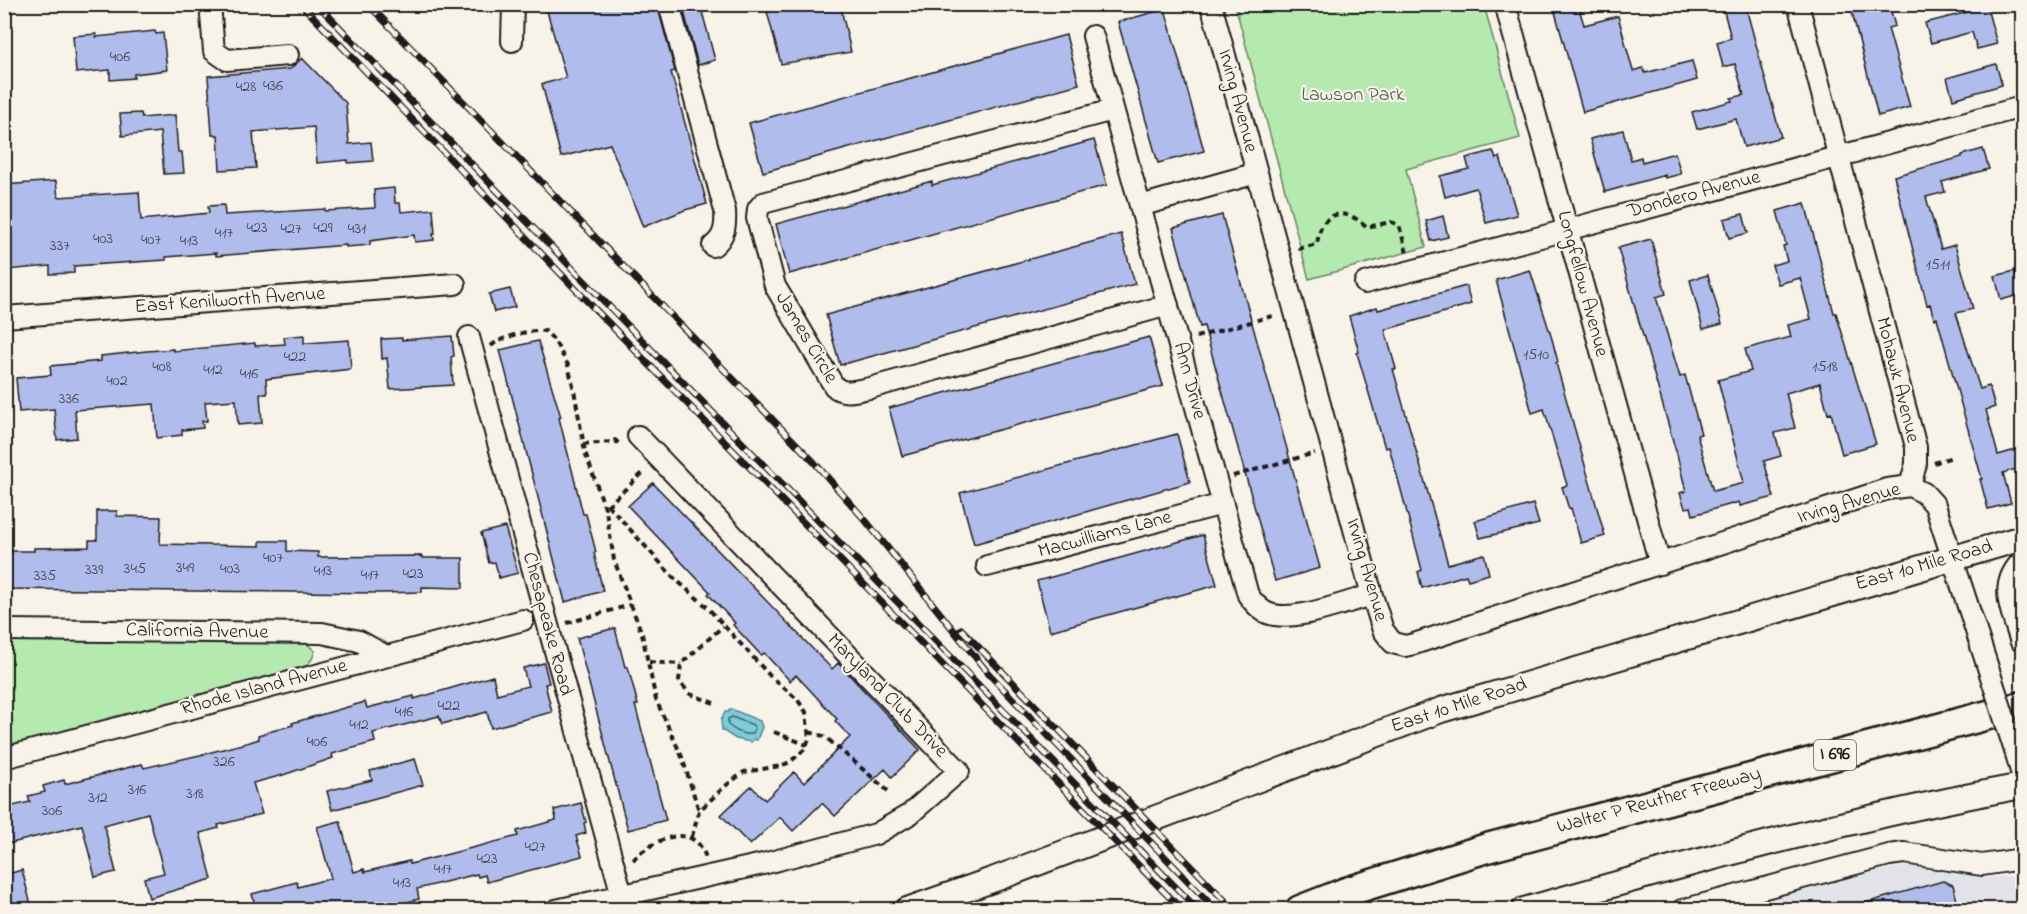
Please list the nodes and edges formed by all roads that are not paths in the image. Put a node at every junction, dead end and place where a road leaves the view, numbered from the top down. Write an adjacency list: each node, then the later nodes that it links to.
1 (210, 4): 9 (street)
2 (513, 4): 8 (street)
3 (669, 4): 16 (street)
4 (1211, 4): 13 (street, Irving Avenue)
5 (1505, 4): 15 (street, Longfellow Avenue)
6 (1798, 4): 12 (street, Mohawk Avenue)
7 (1093, 36): 11 (street, Ann Drive)
8 (512, 41)
9 (288, 55)
10 (2022, 106): 12 (street, Dondero Avenue)
11 (1113, 110): 14 (street, Ann Drive); 19 (street, James Circle)
12 (1838, 156): 15 (street, Dondero Avenue); 23 (street, Mohawk Avenue)
13 (1257, 173): 14 (street); 30 (street, Irving Avenue)
14 (1140, 206): 19 (street, Ann Drive)
15 (1567, 230): 17 (street, Dondero Avenue); 27 (street, Longfellow Avenue)
16 (713, 246)
17 (1365, 283)
18 (455, 284): 20 (street, East Kenilworth Avenue)
19 (1168, 305): 24 (street, Ann Drive)
20 (4, 317)
21 (469, 337): 40 (street, Chesapeake Road)
22 (638, 435): 40 (street, Maryland Club Drive)
23 (1910, 486): 26 (street); 27 (street, Irving Avenue)
24 (1223, 504): 29 (street, Macwilliams Lane); 30 (street, Ann Drive)
25 (2022, 538): 26 (main road, East 10 Mile Road)
26 (1952, 558): 37 (street, bridge); 43 (main road, East 10 Mile Road)
27 (1660, 564): 30 (street, Irving Avenue)
28 (2022, 564): 33 (main road)
29 (987, 566)
30 (1372, 595)
31 (523, 620): 34 (street, Rhode Island Avenue)
32 (4, 630): 34 (street, California Avenue)
33 (2022, 639)
34 (386, 656): 36 (street, Rhode Island Avenue)
35 (2022, 706): 44 (highway, Walter P Reuther Freeway / I 696)
36 (4, 758)
37 (2020, 766)
38 (2022, 786): 45 (main road)
39 (2022, 859): 41 (street)
40 (624, 902): 42 (street)
41 (1743, 902): 46 (street)
42 (555, 909)
43 (908, 909)
44 (1300, 909)
45 (1524, 909)
46 (1682, 909)

